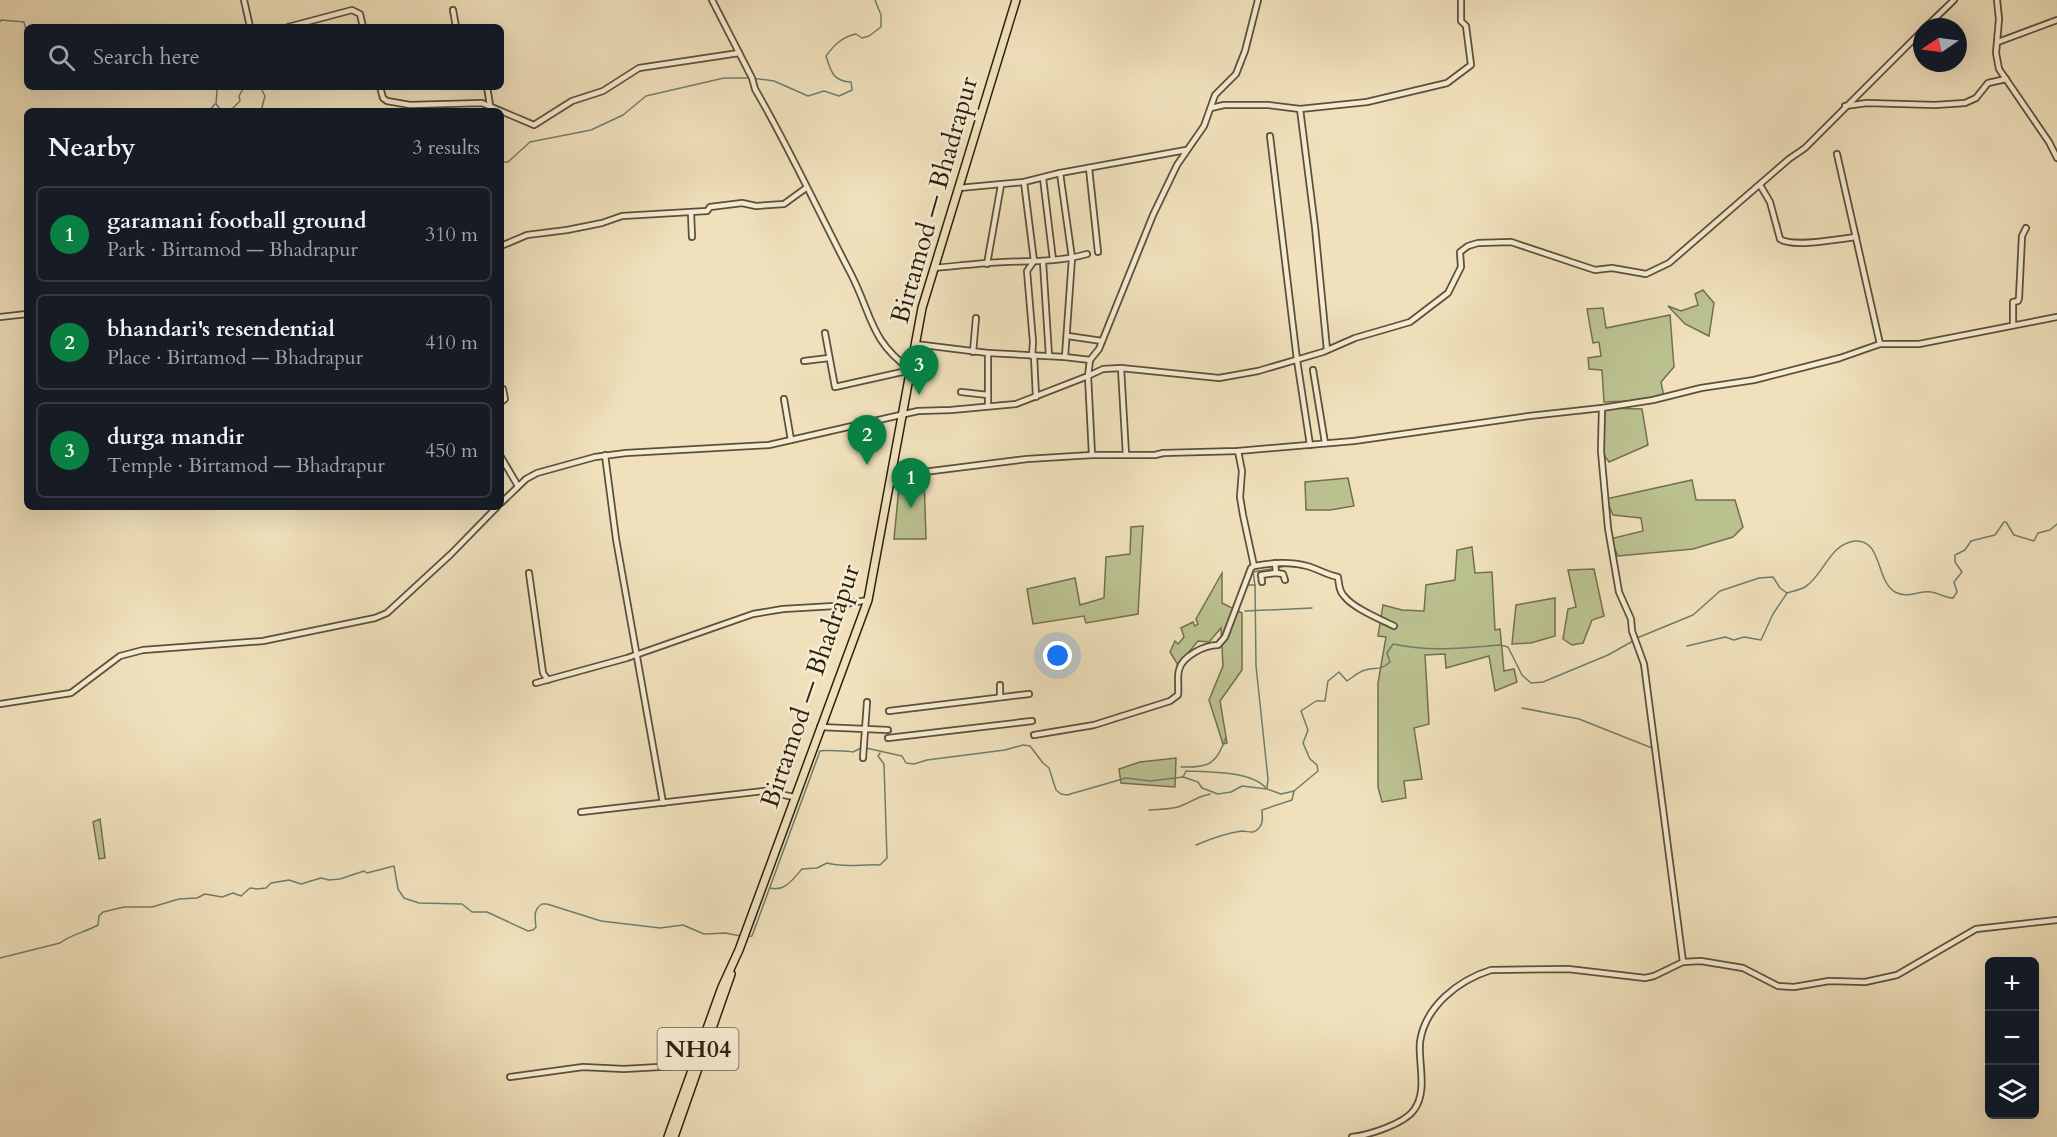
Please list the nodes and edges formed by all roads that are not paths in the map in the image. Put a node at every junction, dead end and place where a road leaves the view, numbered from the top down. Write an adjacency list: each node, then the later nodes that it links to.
1 (244, 0): 11 (street)
2 (712, 0): 17 (street)
3 (1016, 0): 38 (main road, Birtamod — Bhadrapur / NH04)
4 (1258, 0): 24 (street)
5 (1461, 0): 25 (street)
6 (1954, 0): 9 (street)
7 (1997, 0): 16 (street)
8 (453, 10): 14 (street)
9 (1935, 18)
10 (2057, 20): 16 (street)
11 (249, 24)
12 (299, 24): 13 (street)
13 (362, 24)
14 (455, 24)
15 (1913, 40): 22 (street)
16 (1998, 42): 18 (street)
17 (739, 53): 26 (street); 37 (street)
18 (2007, 79): 22 (street); 30 (street)
19 (381, 90): 21 (street)
20 (488, 90): 21 (street)
21 (490, 105): 23 (street)
22 (1845, 106): 36 (street)
23 (497, 108)
24 (1211, 108): 25 (street); 28 (street)
25 (1299, 109): 62 (street)
26 (504, 111)
27 (1270, 136): 70 (street)
28 (1186, 150): 31 (street); 59 (street)
29 (1837, 154): 42 (street)
30 (2057, 158)
31 (1089, 168): 32 (street); 44 (street)
32 (1060, 173): 33 (street); 46 (street)
33 (1043, 178): 34 (street); 47 (street)
34 (1024, 182): 35 (street); 48 (street)
35 (1001, 184): 38 (street); 50 (street)
36 (1760, 185): 42 (street); 62 (street)
37 (806, 188): 39 (street); 73 (street)
38 (959, 188): 51 (main road, Birtamod — Bhadrapur / NH04)
39 (691, 213): 41 (street); 43 (street)
40 (2026, 228): 56 (street)
41 (692, 237)
42 (1856, 237): 61 (street)
43 (504, 245)
44 (1098, 252)
45 (1087, 254): 46 (street)
46 (1072, 258): 47 (street); 58 (street)
47 (1053, 260): 49 (street)
48 (1034, 261): 49 (street); 50 (street); 65 (street)
49 (1043, 262): 66 (street)
50 (987, 264): 51 (street)
51 (934, 267): 60 (main road, Birtamod — Bhadrapur / NH04)
52 (24, 314): 53 (street)
53 (0, 317)
54 (2057, 317): 56 (street)
55 (976, 318): 63 (street)
56 (2013, 325): 61 (street)
57 (825, 333): 68 (street)
58 (1068, 336): 59 (street); 67 (street)
59 (1102, 341): 69 (street)
60 (915, 344): 63 (street); 73 (main road, Birtamod — Bhadrapur / NH04)
61 (1880, 344): 81 (street)
62 (1327, 350): 70 (street)
63 (973, 352): 64 (street)
64 (988, 353): 65 (street); 77 (street)
65 (1033, 356): 66 (street); 78 (street)
66 (1049, 356): 67 (street)
67 (1065, 357): 69 (street)
68 (829, 358): 71 (street); 73 (street)
69 (1090, 360): 75 (street)
70 (1297, 360): 72 (street); 85 (street)
71 (804, 361)
72 (1121, 368): 75 (street); 89 (street)
73 (911, 370): 82 (main road, Birtamod — Bhadrapur / NH04)
74 (1313, 370): 84 (street)
75 (1088, 376): 78 (street); 88 (street)
76 (961, 392): 77 (street)
77 (988, 395): 80 (street)
78 (1036, 397): 80 (street)
79 (784, 399): 83 (street)
80 (988, 406): 82 (street)
81 (1602, 408): 84 (street); 124 (street)
82 (903, 413): 83 (street); 91 (main road, Birtamod — Bhadrapur / NH04)
83 (791, 440): 87 (street)
84 (1325, 443): 85 (street)
85 (1310, 445): 86 (street)
86 (1238, 451): 89 (street); 96 (street)
87 (605, 455): 92 (street); 103 (street)
88 (1092, 455): 89 (street); 91 (street)
89 (1126, 455)
90 (504, 462): 92 (street)
91 (892, 476): 101 (main road, Birtamod — Bhadrapur / NH04)
92 (518, 486): 93 (street)
93 (504, 500)
94 (494, 510): 110 (street)
95 (1275, 563): 96 (street); 98 (street); 102 (street)
96 (1254, 566): 116 (street)
97 (529, 573): 104 (street)
98 (1276, 573): 99 (street); 100 (street)
99 (1285, 580)
100 (1262, 582)
101 (868, 600): 103 (street); 113 (main road, Birtamod — Bhadrapur / NH04)
102 (1394, 626)
103 (638, 654): 104 (street); 120 (street)
104 (548, 680): 105 (street)
105 (536, 683)
106 (999, 685): 108 (street)
107 (1029, 694): 108 (street)
108 (1000, 697): 111 (street)
109 (867, 702): 114 (street)
110 (0, 704)
111 (889, 711)
112 (1032, 721): 117 (street)
113 (820, 727): 114 (street); 119 (main road, Birtamod — Bhadrapur / NH04)
114 (865, 729): 115 (street); 118 (street)
115 (888, 730)
116 (1034, 735)
117 (888, 738)
118 (863, 758)
119 (794, 797): 120 (street); 123 (main road, Birtamod — Bhadrapur / NH04)
120 (663, 803): 121 (street)
121 (581, 812)
122 (2057, 920): 124 (street)
123 (734, 962): 125 (main road, Birtamod — Bhadrapur / NH04); 128 (main road, Birtamod — Bhadrapur / NH04)
124 (1683, 962): 129 (street)
125 (693, 1062): 126 (street); 127 (main road, Birtamod — Bhadrapur / NH04)
126 (510, 1077)
127 (668, 1137)
128 (674, 1137)
129 (1352, 1137)

